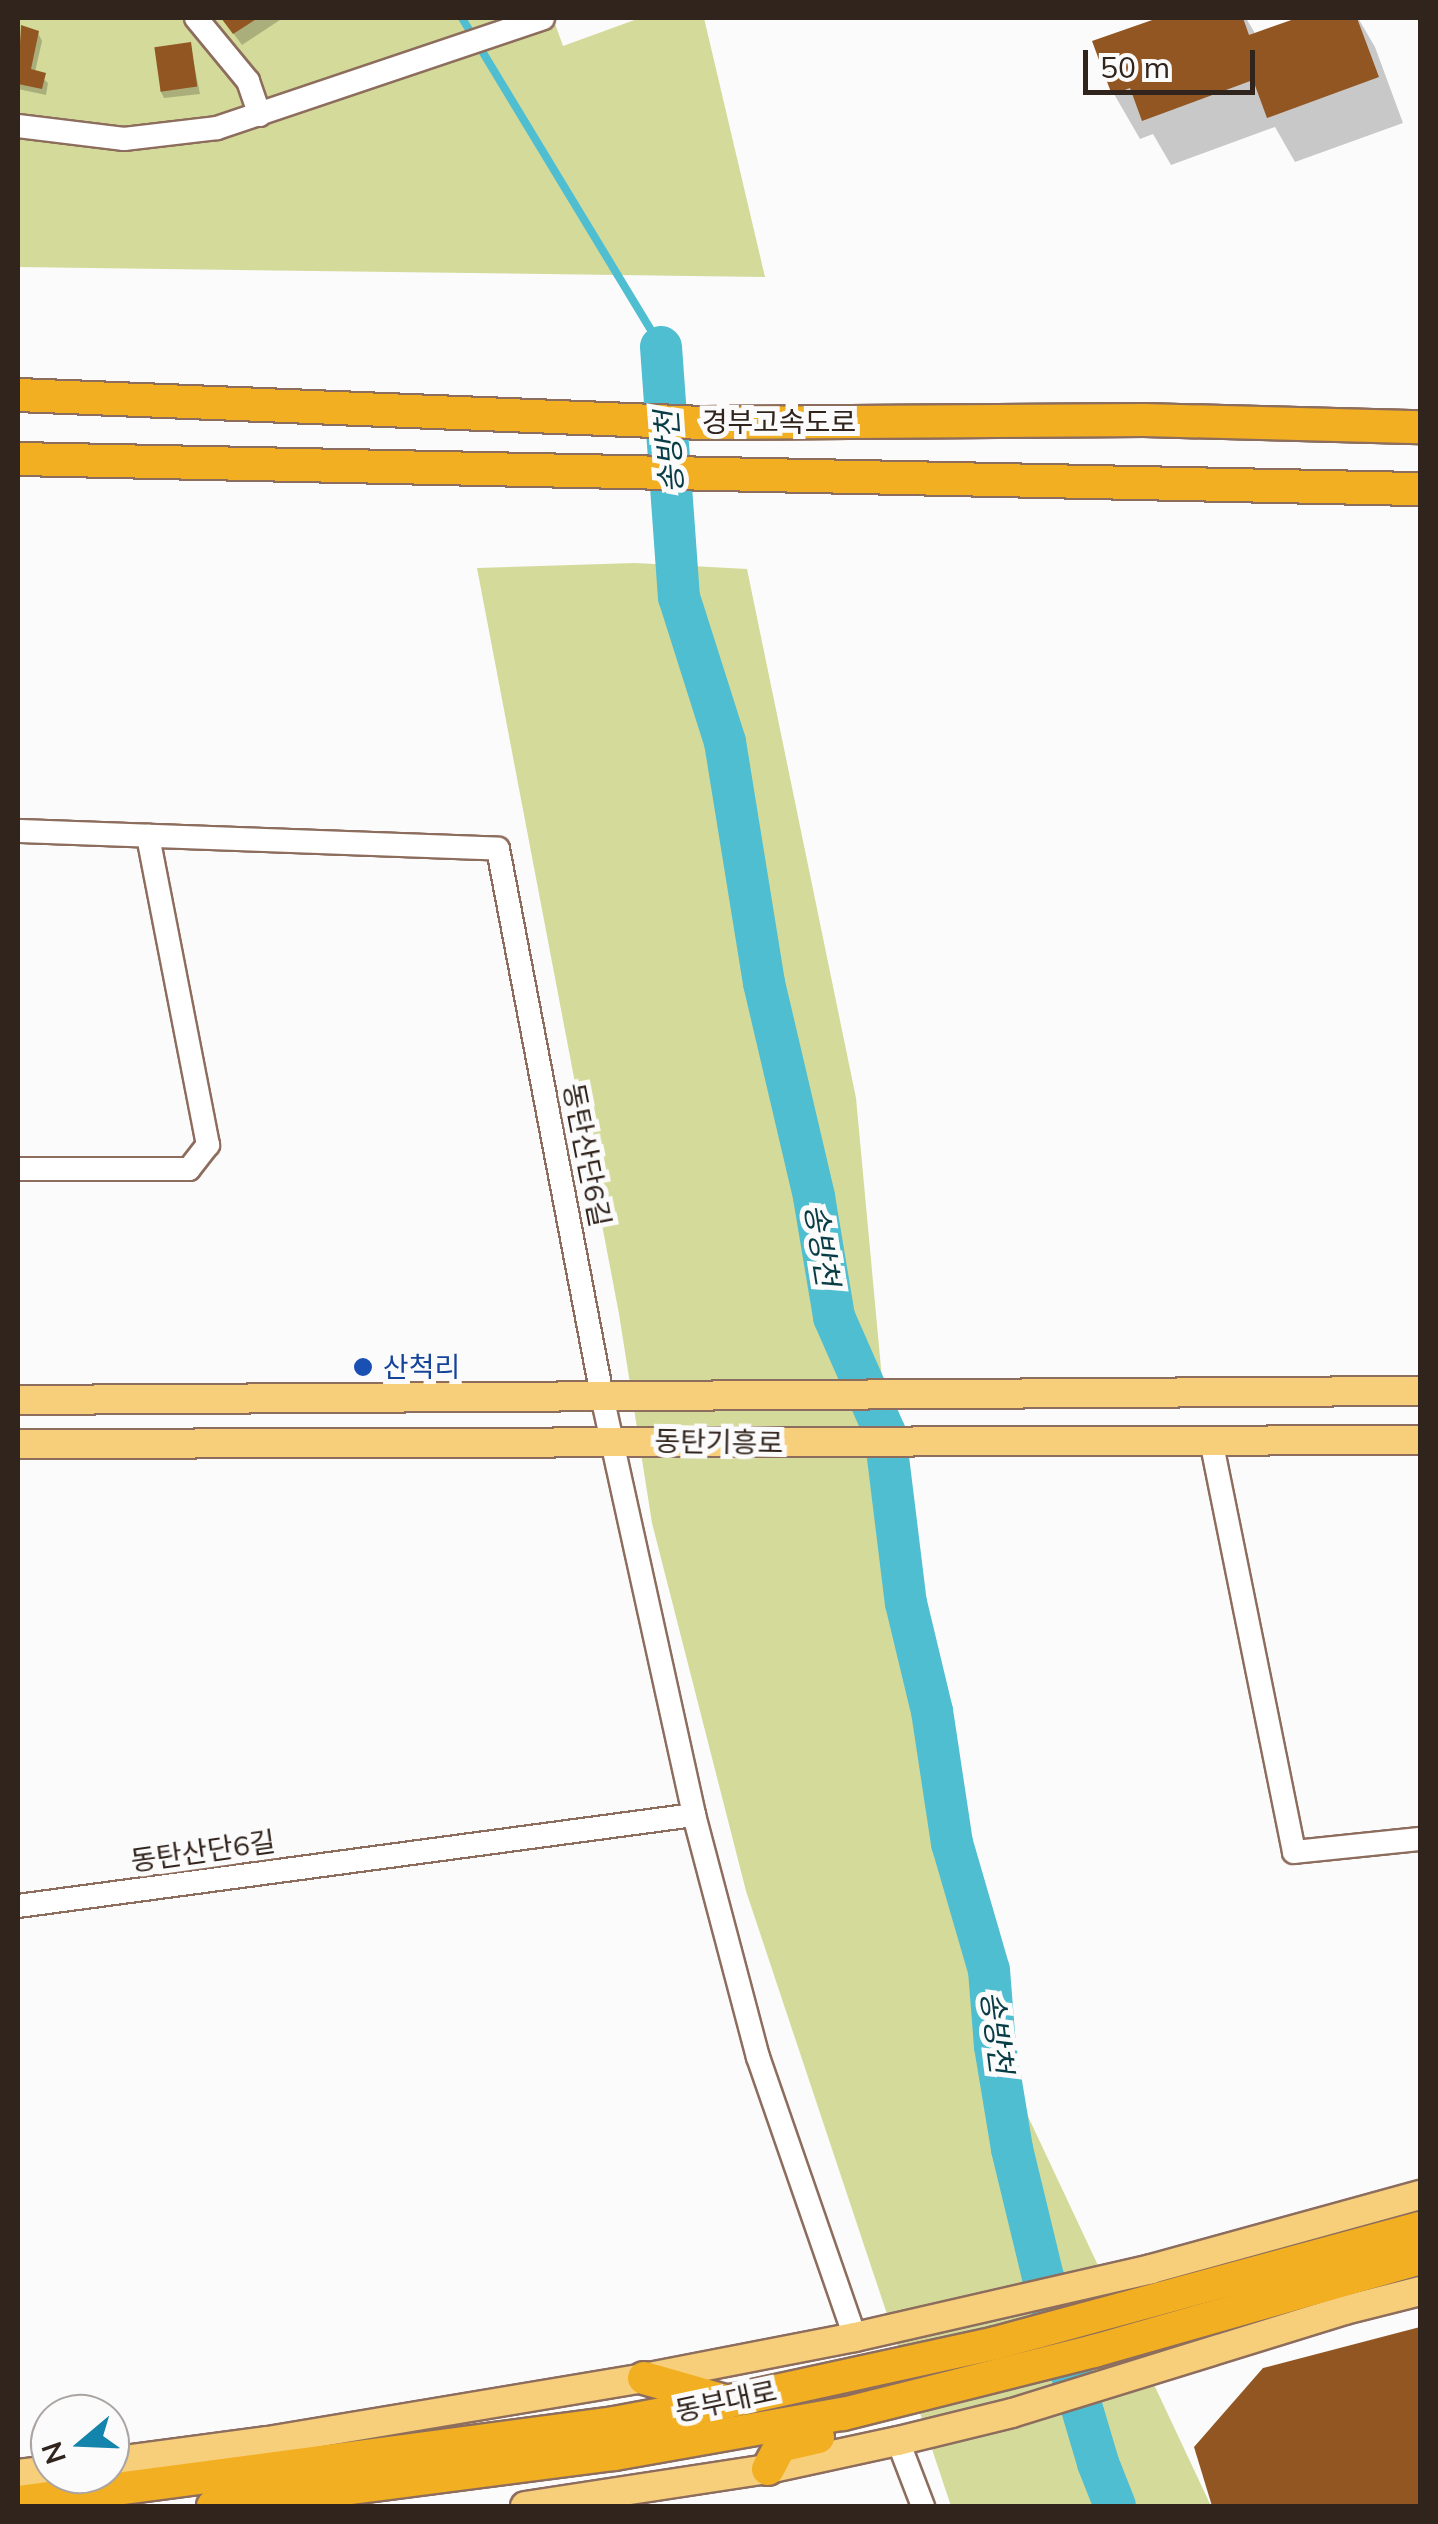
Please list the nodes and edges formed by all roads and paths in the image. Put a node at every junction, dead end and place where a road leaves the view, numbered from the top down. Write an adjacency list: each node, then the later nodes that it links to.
1 (196, 18): 3 (street)
2 (543, 18): 3 (street)
3 (260, 115): 4 (street)
4 (18, 126)
5 (18, 396): 6 (highway, 경부고속도로)
6 (1420, 427)
7 (18, 458): 8 (highway, 경부고속도로)
8 (1420, 489)
9 (18, 831): 10 (street, 동탄산단6길)
10 (148, 836): 11 (street); 13 (street, 동탄산단6길)
11 (18, 1170)
12 (1420, 1391): 13 (main road, 동탄기흥로)
13 (602, 1396): 14 (main road, 동탄기흥로); 15 (street, 동탄산단6길)
14 (18, 1400)
15 (612, 1440): 16 (main road, 동탄기흥로); 18 (main road, 동탄기흥로); 19 (street, 동탄산단6길)
16 (1211, 1440): 17 (main road, 동탄기흥로); 20 (street)
17 (1420, 1440)
18 (18, 1444)
19 (694, 1815): 21 (street, 동탄산단6길); 26 (street, 동탄산단6길)
20 (1420, 1839)
21 (18, 1906)
22 (1420, 2195): 26 (main road, 동부대로)
23 (1420, 2228): 27 (highway, 동부대로)
24 (1420, 2258): 27 (highway, 동부대로)
25 (1420, 2290): 30 (main road)
26 (855, 2336): 28 (main road, 동부대로)
27 (991, 2367): 29 (highway, 동부대로); 32 (highway); 34 (highway, 동부대로)
28 (644, 2378): 29 (highway); 31 (main road, 동부대로)
29 (726, 2402): 33 (highway, 동부대로)
30 (898, 2441): 32 (main road); 36 (street)
31 (130, 2459)
32 (768, 2470): 35 (main road)
33 (18, 2502)
34 (212, 2506)
35 (525, 2506)
36 (923, 2506)

